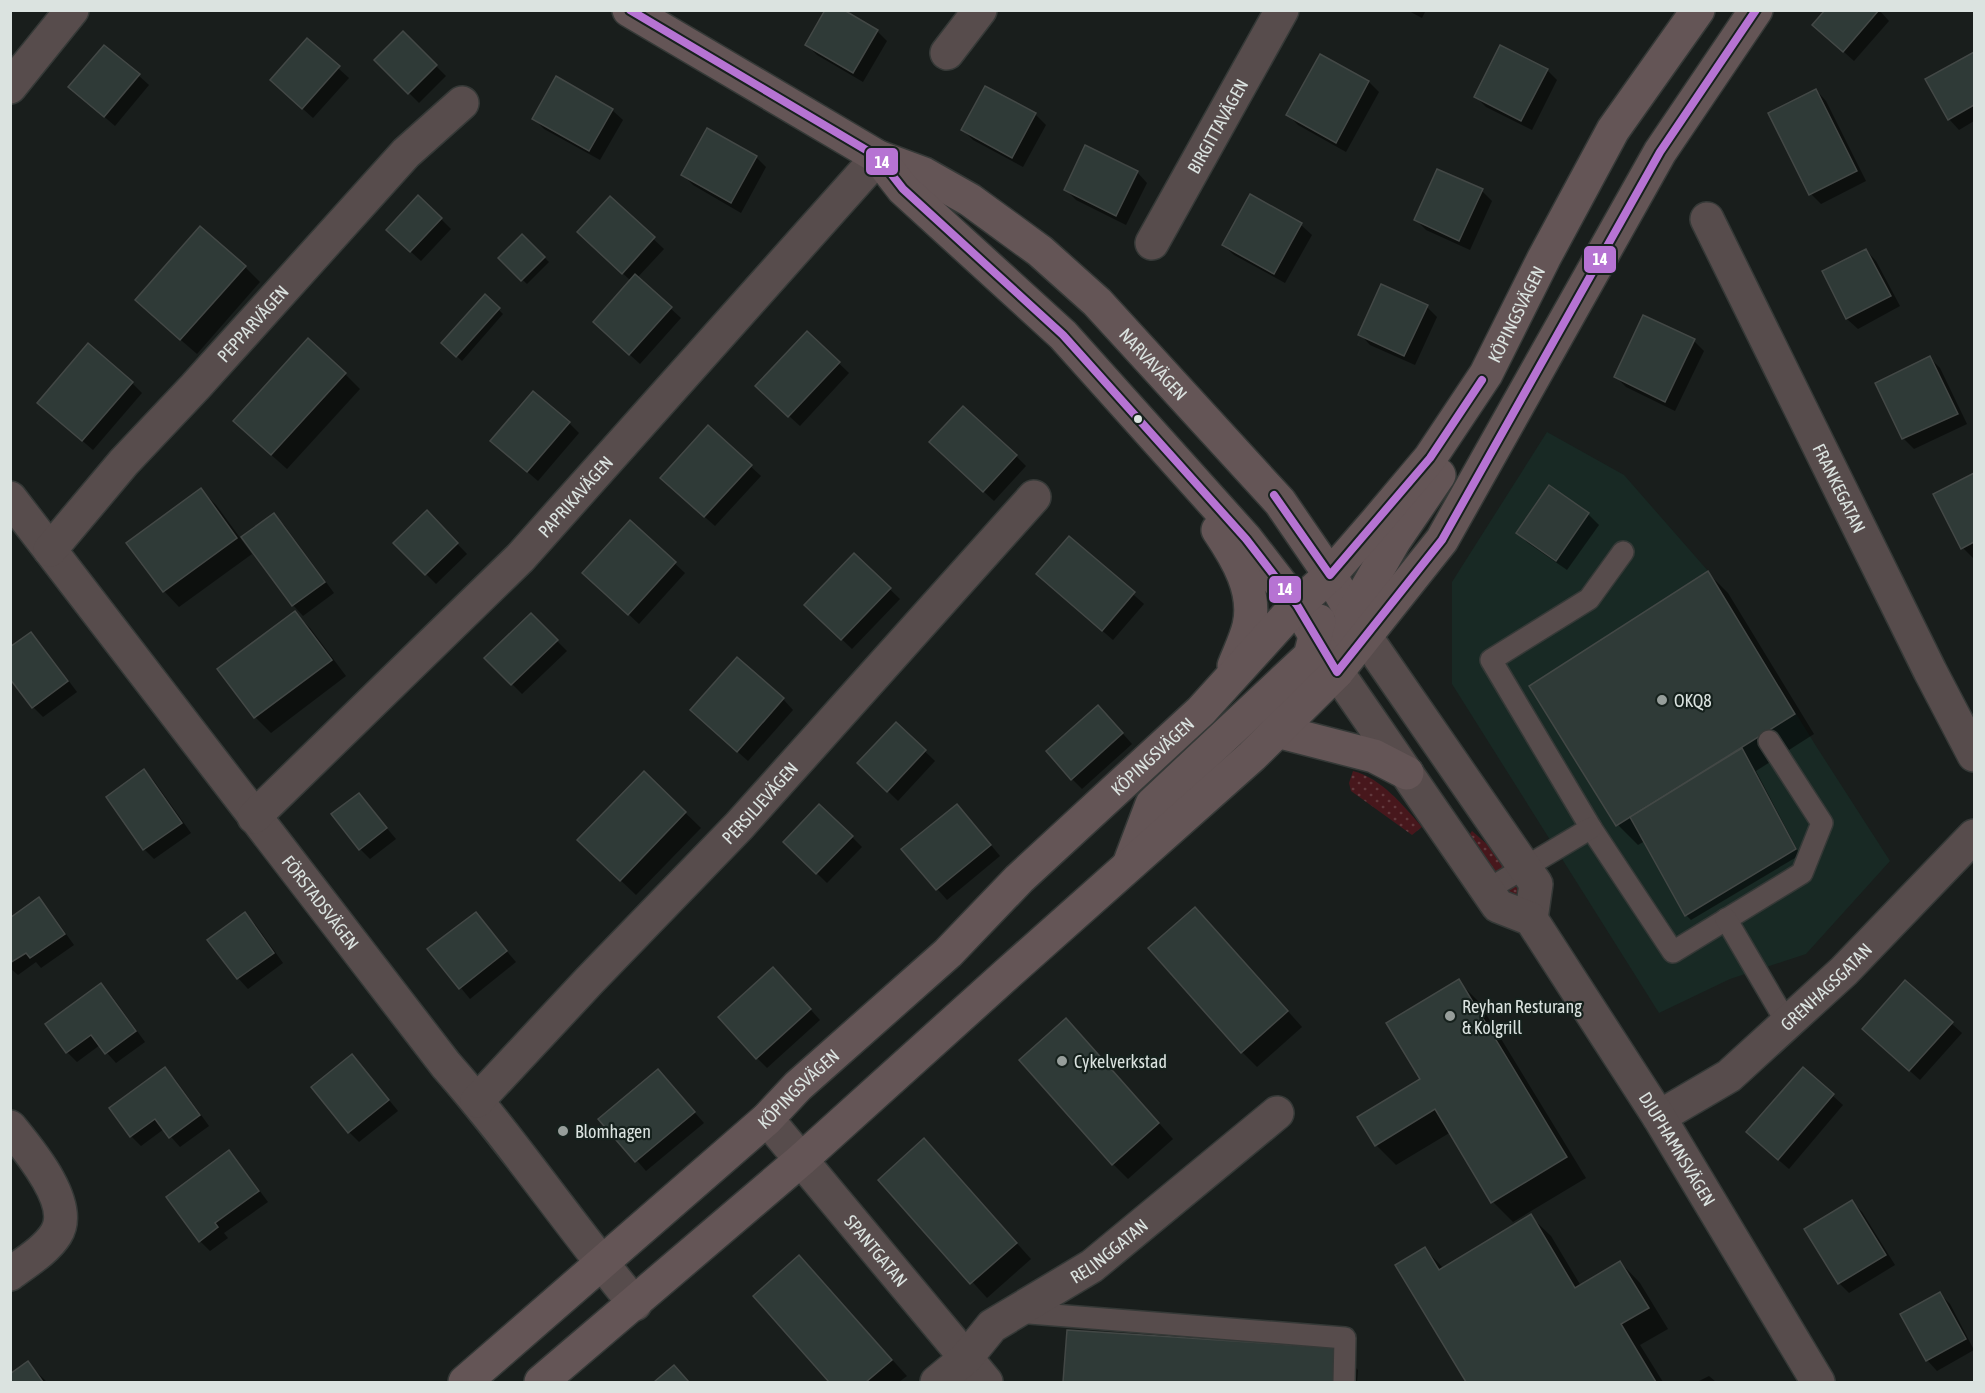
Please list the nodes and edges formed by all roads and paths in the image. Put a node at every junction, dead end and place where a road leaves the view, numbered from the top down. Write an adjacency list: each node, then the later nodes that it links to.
1 (72, 10): 8 (street)
2 (629, 10): 10 (main road, NARVAVÄGEN)
3 (980, 10): 7 (street)
4 (1282, 10): 12 (street, BIRGITTAVÄGEN)
5 (1698, 10): 13 (main road, KÖPINGSVÄGEN)
6 (1756, 10): 21 (main road)
7 (947, 53)
8 (10, 87)
9 (462, 103): 17 (street, PEPPARVÄGEN)
10 (878, 157): 16 (main road, NARVAVÄGEN); 19 (main road, NARVAVÄGEN); 29 (street, PAPRIKAVÄGEN)
11 (1707, 219): 27 (street, FRANKEGATAN)
12 (1152, 243)
13 (1486, 375): 19 (main road, KÖPINGSVÄGEN); 21 (main road)
14 (1034, 497): 38 (street, PERSILJEVÄGEN)
15 (10, 498): 17 (street, FÖRSTADSVÄGEN)
16 (1213, 503): 20 (main road, NARVAVÄGEN); 24 (main road)
17 (50, 550): 29 (street, FÖRSTADSVÄGEN)
18 (1623, 552): 30 (lane)
19 (1330, 575): 20 (main road, KÖPINGSVÄGEN); 21 (main road, NARVAVÄGEN); 22 (main road)
20 (1297, 605): 22 (main road, NARVAVÄGEN); 24 (main road, KÖPINGSVÄGEN)
21 (1359, 625): 23 (main road); 33 (street)
22 (1315, 636): 23 (main road, NARVAVÄGEN); 32 (main road)
23 (1337, 672): 25 (main road); 28 (street)
24 (1228, 681): 41 (main road, KÖPINGSVÄGEN)
25 (1277, 731): 28 (main road); 32 (main road)
26 (1769, 741): 36 (lane)
27 (1974, 755)
28 (1407, 773): 34 (street)
29 (254, 817): 38 (street, FÖRSTADSVÄGEN)
30 (1591, 828): 33 (lane); 36 (lane)
31 (1974, 836): 37 (street, GRENHAGSGATAN)
32 (1128, 866): 43 (main road)
33 (1525, 869): 34 (lane); 35 (street)
34 (1487, 890): 35 (street)
35 (1531, 919): 40 (street, DJUPHAMNSVÄGEN)
36 (1726, 919): 37 (lane)
37 (1787, 1023): 40 (street, GRENHAGSGATAN)
38 (477, 1101): 44 (street, FÖRSTADSVÄGEN)
39 (1277, 1113): 47 (street, RELINGGATAN)
40 (1659, 1117): 54 (street, DJUPHAMNSVÄGEN)
41 (766, 1119): 43 (street, SPANTGATAN); 44 (main road, KÖPINGSVÄGEN)
42 (10, 1126): 45 (street)
43 (801, 1160): 46 (main road); 48 (street, SPANTGATAN)
44 (601, 1263): 46 (street, FÖRSTADSVÄGEN); 49 (main road, KÖPINGSVÄGEN)
45 (10, 1274)
46 (635, 1304): 50 (main road)
47 (1015, 1312): 48 (street, RELINGGATAN); 53 (lane)
48 (966, 1358): 51 (street, RELINGGATAN); 52 (street, SPANTGATAN)
49 (465, 1383)
50 (541, 1383)
51 (937, 1383)
52 (986, 1383)
53 (1344, 1383)
54 (1818, 1383)

